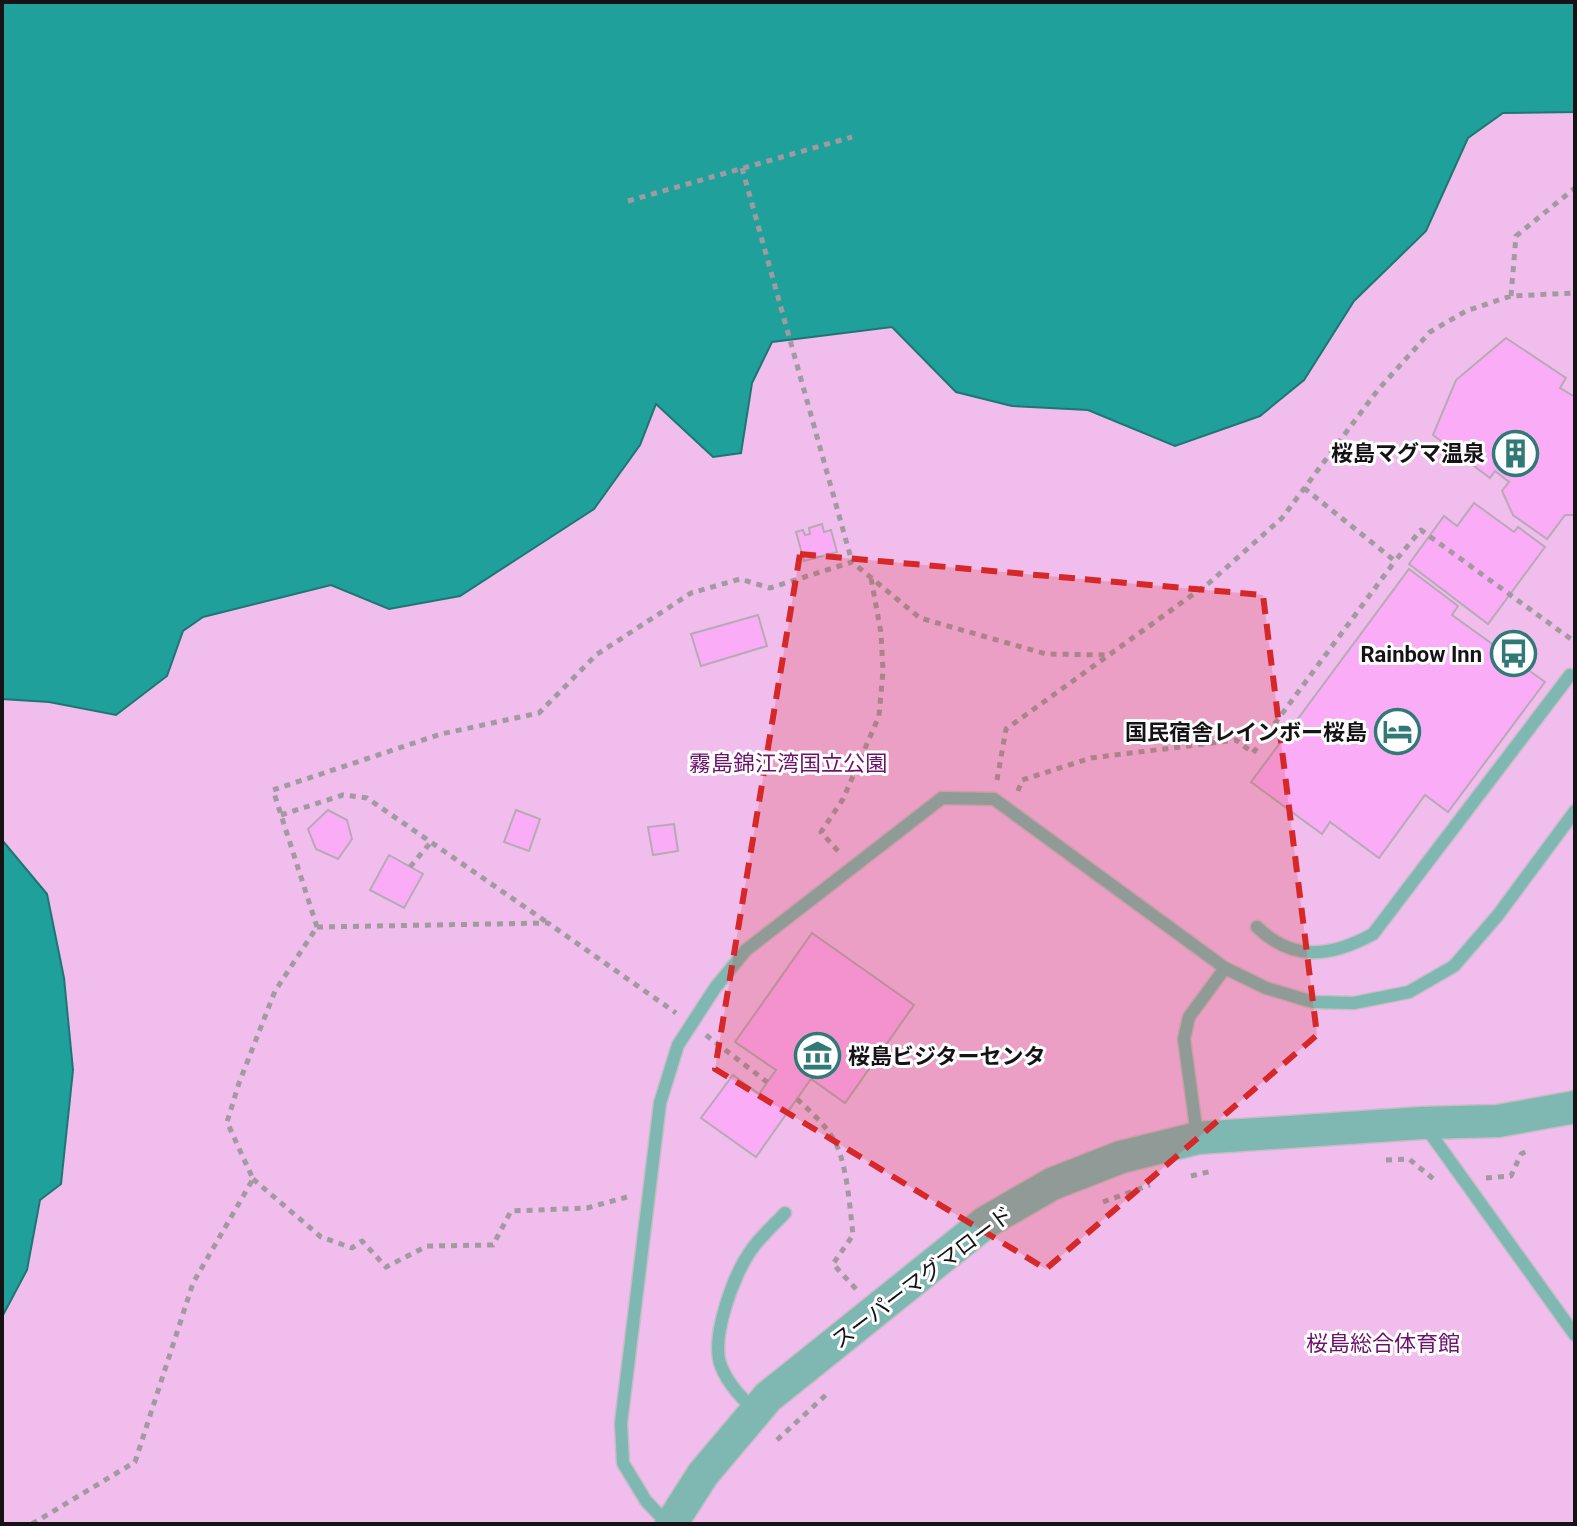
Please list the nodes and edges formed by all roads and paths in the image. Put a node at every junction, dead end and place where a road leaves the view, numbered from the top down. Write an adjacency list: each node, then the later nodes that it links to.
1 (852, 137): 2 (path)
2 (742, 168): 4 (path); 9 (path)
3 (1575, 188): 6 (path)
4 (628, 201)
5 (1575, 293): 6 (path)
6 (1511, 296): 7 (path)
7 (1304, 488): 8 (path); 12 (path)
8 (1395, 561): 11 (path); 15 (path)
9 (852, 562): 10 (path); 17 (path)
10 (871, 576): 12 (path); 19 (path)
11 (1575, 642)
12 (1109, 655): 14 (path)
13 (1573, 674): 23 (lane)
14 (994, 799): 15 (lane); 25 (lane)
15 (1011, 811): 24 (lane)
16 (1575, 811): 24 (lane)
17 (281, 815): 18 (path); 22 (path)
18 (431, 842): 20 (path); 21 (path)
19 (838, 851)
20 (410, 867)
21 (548, 923): 22 (path); 25 (path)
22 (317, 927): 35 (path)
23 (1257, 927)
24 (1225, 968): 30 (lane)
25 (692, 1024): 26 (path); 38 (lane)
26 (767, 1082)
27 (797, 1099): 41 (path)
28 (1575, 1107): 29 (street, スーパーマグマロード)
29 (1422, 1123): 30 (street, スーパーマグマロード); 36 (lane)
30 (1198, 1138): 41 (street, スーパーマグマロード)
31 (1538, 1143): 36 (path)
32 (1382, 1161): 36 (path)
33 (1227, 1169): 34 (path)
34 (1181, 1177)
35 (253, 1179): 38 (path); 46 (path)
36 (1464, 1180): 42 (lane)
37 (1152, 1185): 39 (path)
38 (650, 1190): 47 (lane)
39 (1097, 1203)
40 (785, 1213): 44 (lane)
41 (875, 1310): 44 (street, スーパーマグマロード)
42 (1575, 1335)
43 (830, 1391): 45 (path)
44 (756, 1412): 47 (street, スーパーマグマロード)
45 (774, 1443)
46 (32, 1524)
47 (669, 1524)

